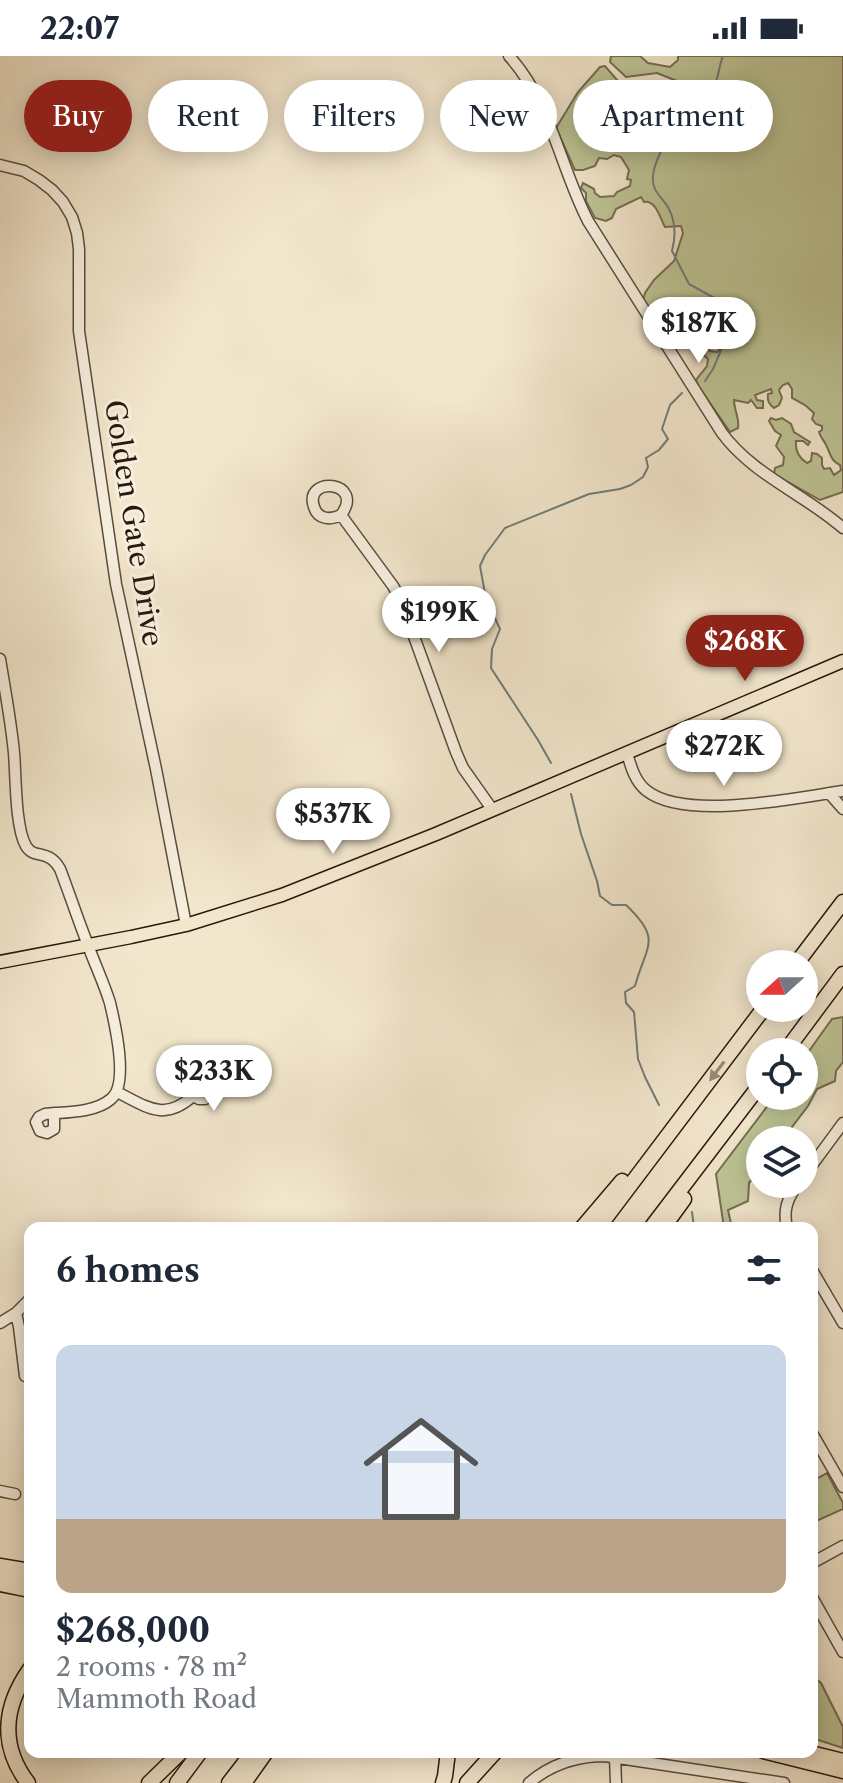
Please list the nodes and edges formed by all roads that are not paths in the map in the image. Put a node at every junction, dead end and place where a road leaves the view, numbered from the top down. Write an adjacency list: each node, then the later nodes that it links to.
1 (509, 56): 4 (street)
2 (0, 165): 13 (street, Golden Gate Drive)
3 (341, 515): 10 (street)
4 (843, 528)
5 (0, 659): 14 (street)
6 (843, 661): 7 (main road)
7 (627, 753): 9 (street); 10 (main road)
8 (843, 791): 9 (street)
9 (829, 793): 11 (street)
10 (492, 809): 13 (main road)
11 (843, 809)
12 (843, 902): 15 (highway)
13 (186, 925): 14 (main road)
14 (88, 946): 16 (main road); 20 (street)
15 (807, 950)
16 (0, 962)
17 (843, 974): 19 (highway)
18 (753, 1022): 26 (highway, one-way to 26)
19 (795, 1038)
20 (117, 1092): 21 (street); 24 (street)
21 (193, 1096)
22 (746, 1104): 31 (highway)
23 (746, 1107): 32 (highway)
24 (54, 1113)
25 (842, 1125): 27 (street)
26 (663, 1142): 29 (highway); 30 (highway)
27 (818, 1157)
28 (788, 1198): 33 (street)
29 (587, 1222)
30 (603, 1222)
31 (656, 1222)
32 (667, 1222)
33 (786, 1222)
34 (818, 1280): 38 (street)
35 (24, 1305): 36 (street)
36 (16, 1313): 37 (street); 39 (street)
37 (0, 1323)
38 (843, 1323)
39 (24, 1368)
40 (818, 1443): 41 (street)
41 (843, 1487)
42 (0, 1491): 43 (street)
43 (15, 1494)
44 (843, 1546): 45 (street)
45 (818, 1560)
46 (0, 1566): 47 (highway)
47 (24, 1570)
48 (0, 1574): 49 (main road)
49 (24, 1579)
50 (0, 1585): 51 (main road)
51 (24, 1590)
52 (818, 1608): 53 (street)
53 (843, 1652)
54 (24, 1677): 68 (highway)
55 (818, 1754): 66 (main road)
56 (175, 1758): 69 (highway)
57 (196, 1758): 70 (highway)
58 (248, 1758): 71 (highway)
59 (262, 1758): 72 (highway)
60 (447, 1758): 73 (highway)
61 (490, 1758): 74 (highway)
62 (580, 1758): 75 (street)
63 (615, 1758): 76 (street)
64 (622, 1758): 77 (street)
65 (787, 1758): 67 (main road)
66 (843, 1760)
67 (843, 1772)
68 (28, 1783)
69 (149, 1783)
70 (177, 1783)
71 (229, 1783)
72 (244, 1783)
73 (443, 1783)
74 (467, 1783)
75 (529, 1783)
76 (616, 1783)
77 (784, 1783)

